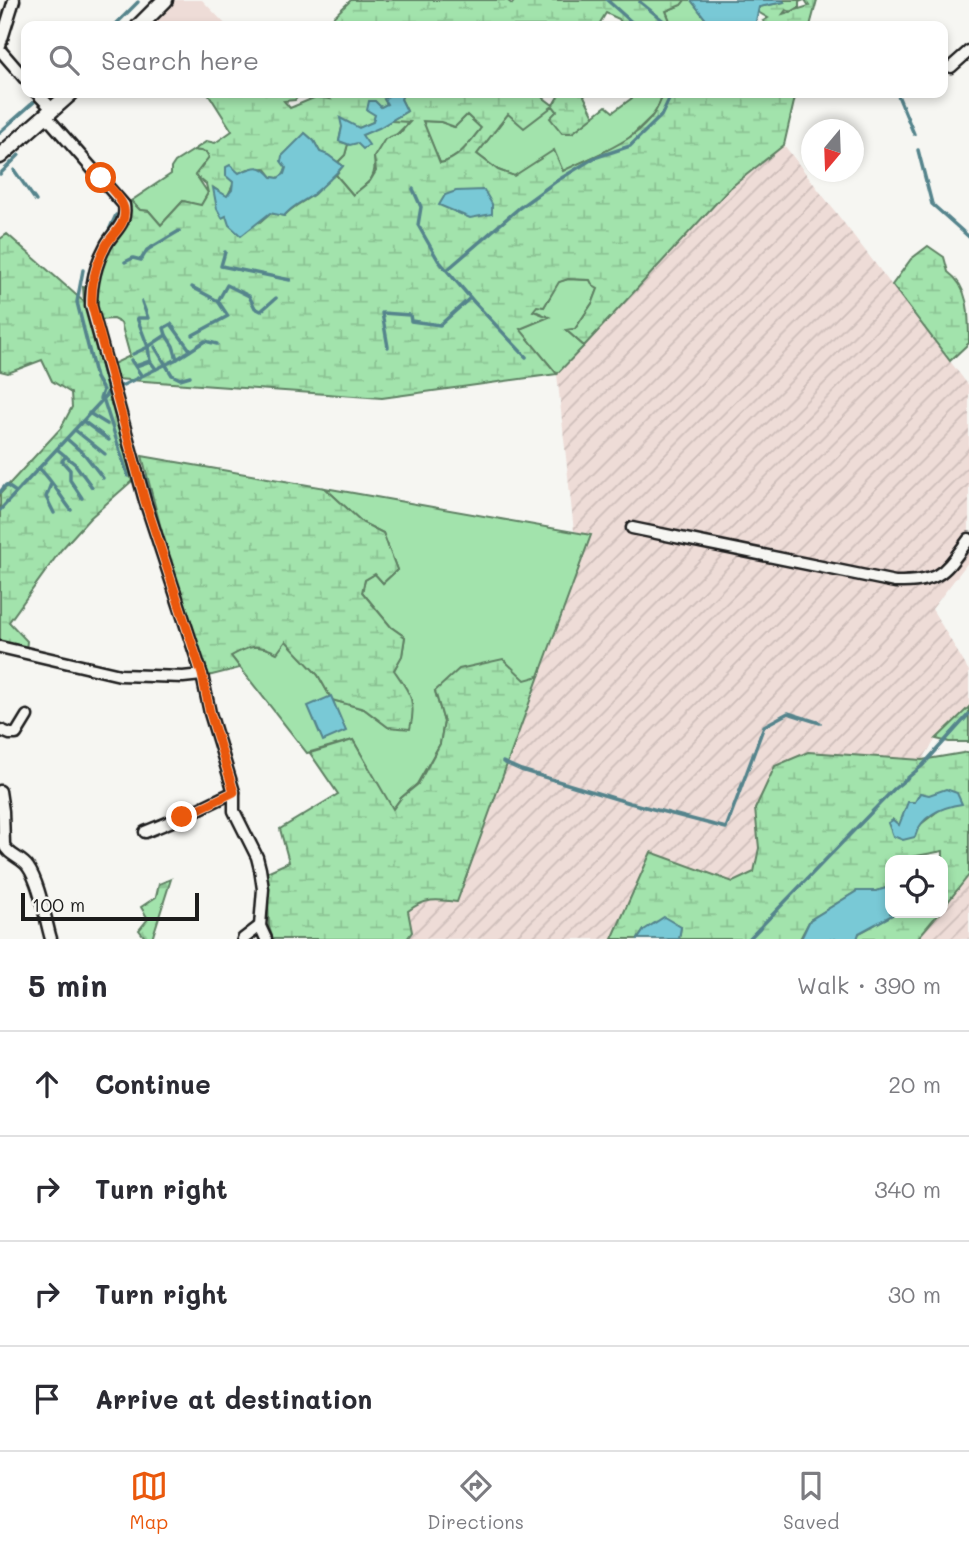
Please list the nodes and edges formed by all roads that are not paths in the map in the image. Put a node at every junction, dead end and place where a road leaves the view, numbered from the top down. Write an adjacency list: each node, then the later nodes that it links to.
1 (13, 0): 4 (street)
2 (165, 0): 3 (main road)
3 (144, 21)
4 (0, 51): 7 (street)
5 (969, 51): 6 (street)
6 (951, 67)
7 (21, 74)
8 (40, 98): 10 (street)
9 (66, 98): 10 (main road)
10 (50, 113): 11 (main road); 15 (street)
11 (0, 156)
12 (632, 528): 13 (street)
13 (969, 539)
14 (0, 647): 15 (street)
15 (202, 674): 19 (street)
16 (27, 716): 17 (street)
17 (0, 730)
18 (0, 791): 22 (street)
19 (234, 792): 20 (street); 21 (street)
20 (145, 832)
21 (260, 926): 23 (street); 24 (street)
22 (51, 939)
23 (243, 939)
24 (266, 939)

